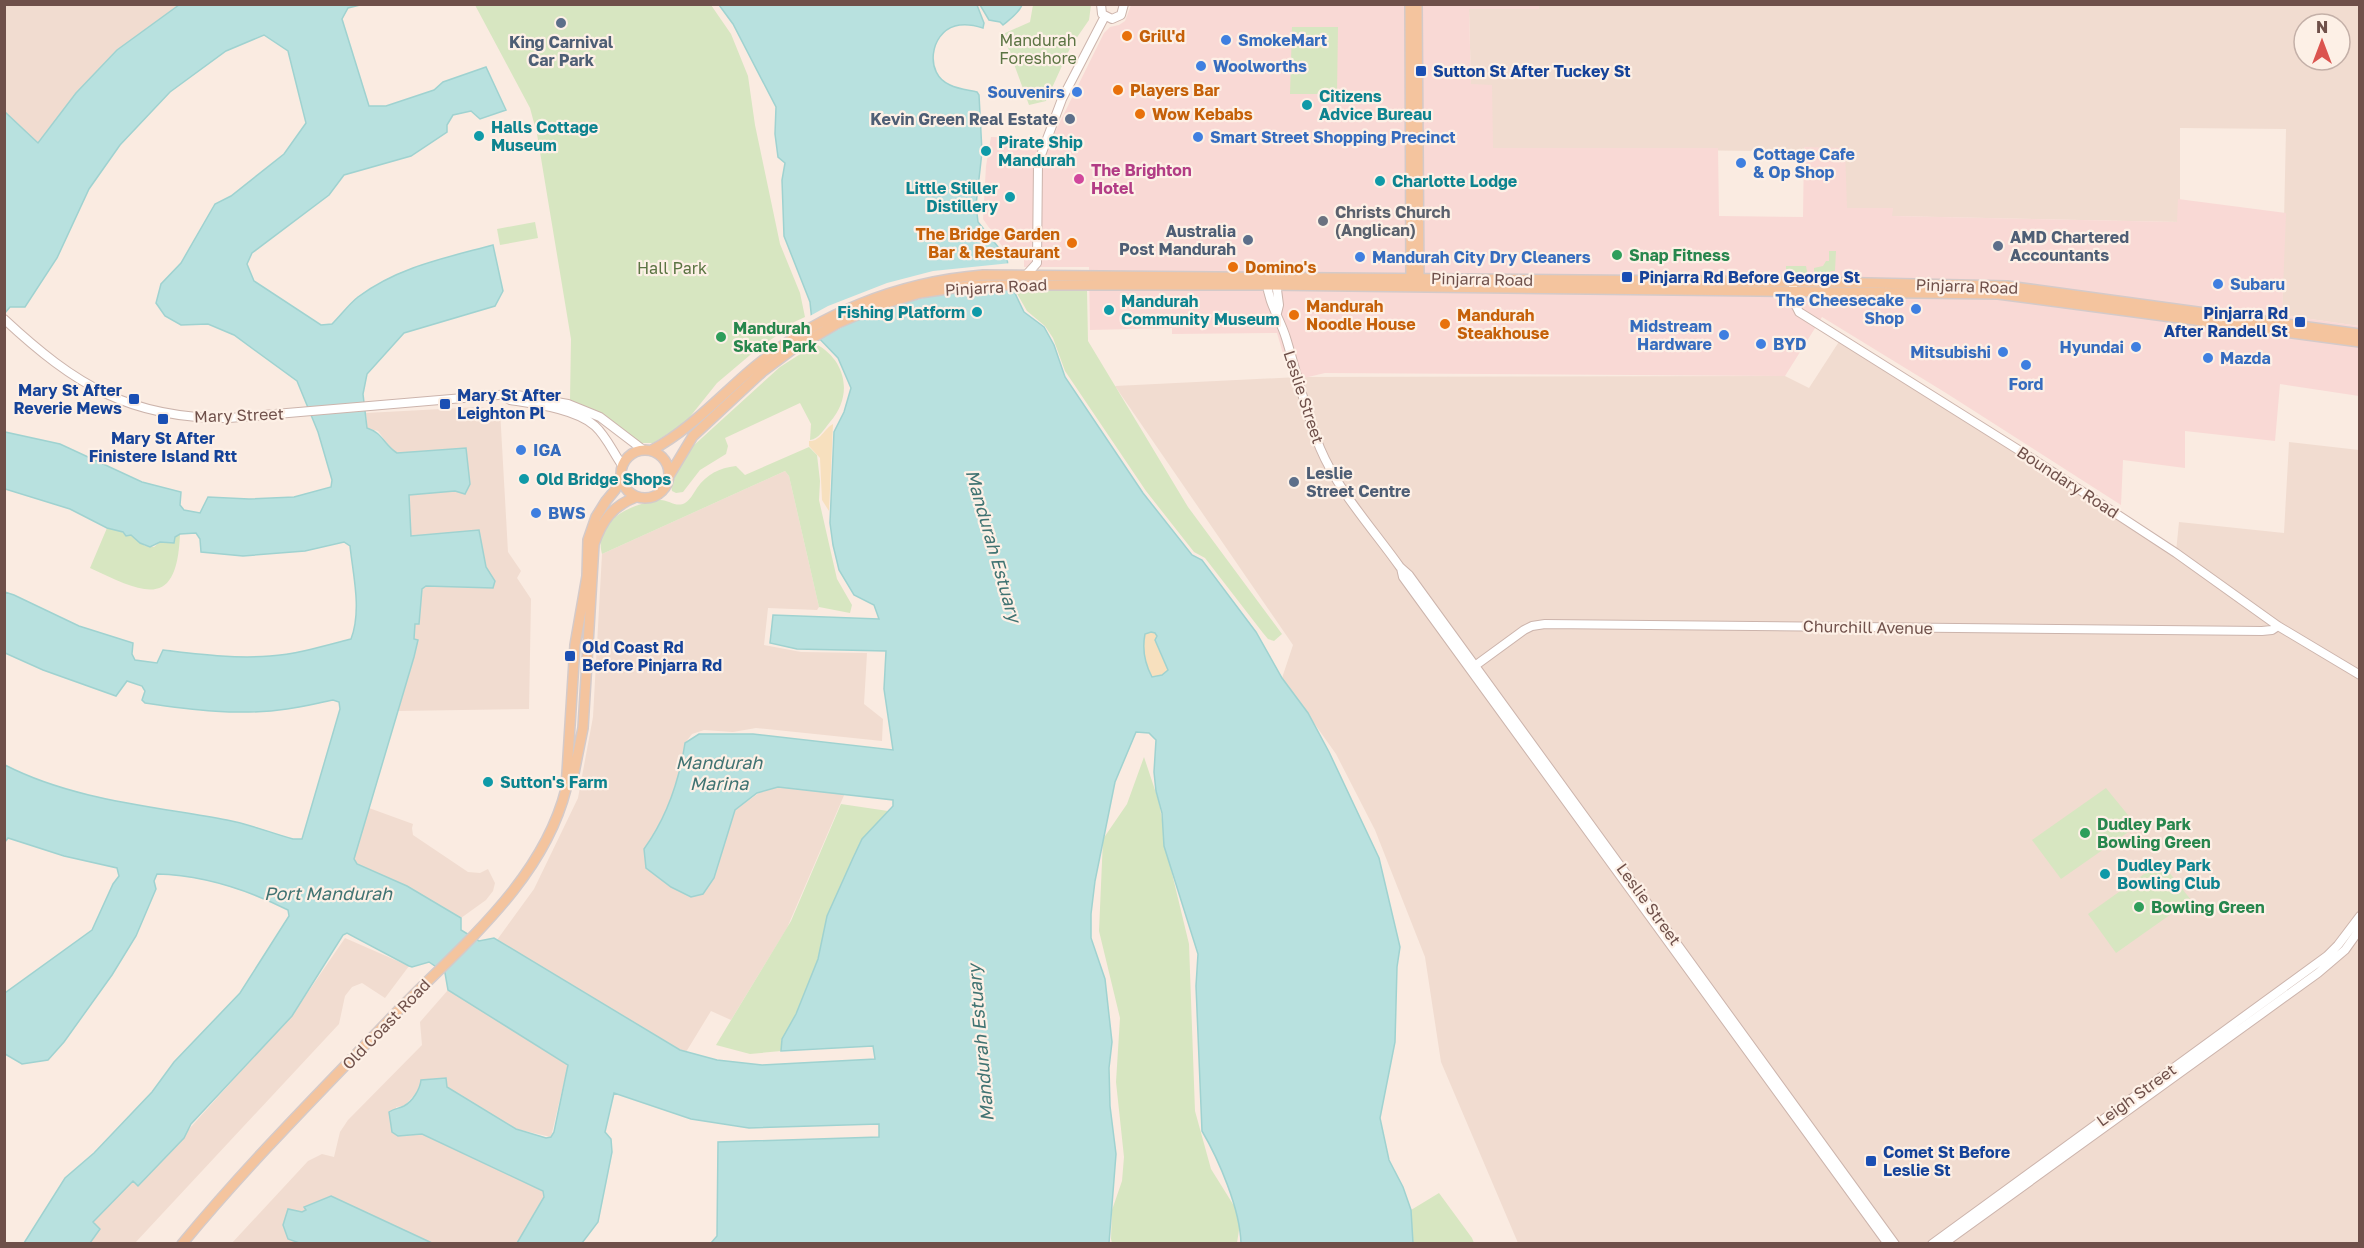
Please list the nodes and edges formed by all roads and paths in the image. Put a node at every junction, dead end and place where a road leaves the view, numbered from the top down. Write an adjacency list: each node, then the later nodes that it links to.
1 (1101, 4): 5 (street)
2 (1124, 4): 5 (street)
3 (1410, 4): 8 (main road)
4 (1417, 4): 8 (main road)
5 (1104, 16): 6 (street)
6 (1021, 277): 7 (main road, Pinjarra Road); 12 (main road, Pinjarra Road)
7 (1272, 281): 8 (main road, Pinjarra Road); 21 (street, Leslie Street)
8 (1415, 283): 9 (main road, Pinjarra Road)
9 (1793, 287): 11 (main road, Pinjarra Road); 13 (main road, Pinjarra Road); 20 (street, Boundary Road)
10 (5, 319): 14 (street, Mary Street)
11 (2360, 334)
12 (803, 338): 15 (main road, Pinjarra Road); 17 (main road, Pinjarra Road)
13 (2360, 342)
14 (503, 396): 15 (street, Mary Street); 16 (street, Mary Street)
15 (647, 449): 16 (main road); 17 (main road)
16 (622, 465): 18 (main road)
17 (669, 476): 19 (main road)
18 (621, 477): 19 (main road); 23 (main road, Old Coast Road)
19 (636, 497): 23 (main road, Old Coast Road)
20 (2278, 626): 21 (street, Churchill Avenue); 22 (street, Boundary Road)
21 (1473, 668): 28 (street, Leslie Street); 29 (street, Leslie Street)
22 (2360, 675)
23 (566, 789): 27 (main road, Old Coast Road)
24 (2360, 916): 26 (street)
25 (2360, 929): 26 (street)
26 (2342, 947): 30 (street, Leigh Street); 31 (street, Leigh Street)
27 (182, 1244)
28 (1888, 1244)
29 (1895, 1244)
30 (1932, 1244)
31 (1943, 1244)

